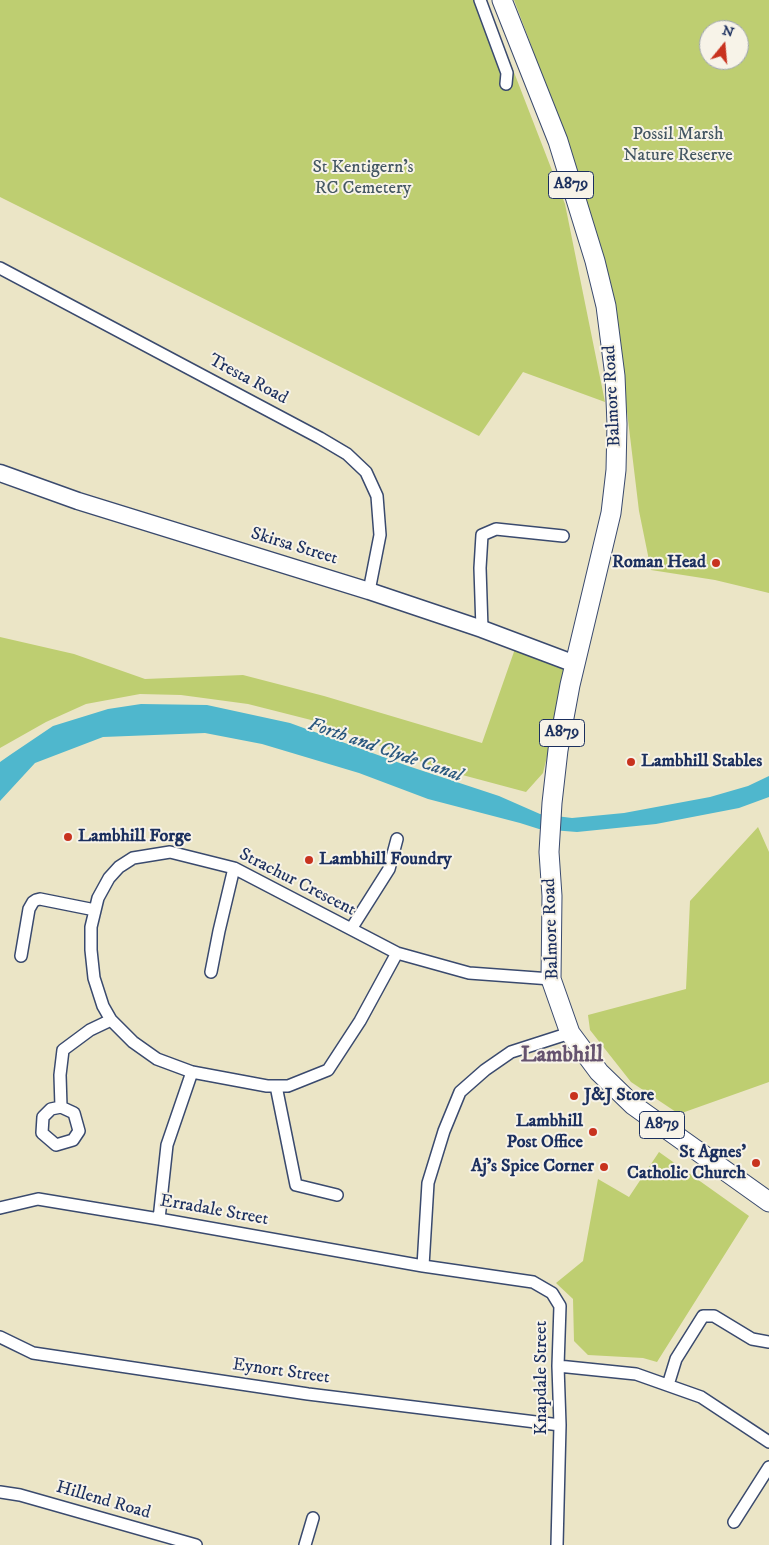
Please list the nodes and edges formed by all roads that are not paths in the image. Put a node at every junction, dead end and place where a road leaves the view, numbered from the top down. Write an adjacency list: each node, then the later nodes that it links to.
1 (480, 0): 3 (street)
2 (502, 0): 9 (main road, Balmore Road / A879)
3 (506, 84)
4 (0, 268): 7 (street, Tresta Road)
5 (0, 473): 7 (street, Skirsa Street)
6 (563, 536): 8 (street)
7 (369, 590): 8 (street, Skirsa Street)
8 (482, 630): 9 (street, Skirsa Street)
9 (575, 664): 17 (main road, Balmore Road / A879)
10 (397, 838): 13 (street)
11 (234, 868): 12 (street, Strachur Crescent); 13 (street, Strachur Crescent); 16 (street)
12 (96, 910): 15 (street); 18 (street, Strachur Crescent)
13 (351, 929): 14 (street, Strachur Crescent)
14 (396, 953): 17 (street, Strachur Crescent); 21 (street, Strachur Crescent)
15 (22, 956)
16 (211, 972)
17 (552, 979): 19 (main road, Balmore Road / A879)
18 (111, 1020): 20 (street, Strachur Crescent); 22 (street)
19 (570, 1033): 24 (main road, Balmore Road / A879); 27 (street)
20 (192, 1072): 21 (street, Strachur Crescent); 26 (street)
21 (276, 1086): 23 (street)
22 (61, 1107)
23 (337, 1196)
24 (769, 1202)
25 (0, 1208): 26 (street, Erradale Street)
26 (159, 1219): 27 (street, Erradale Street)
27 (423, 1266): 30 (street, Knapdale Street)
28 (0, 1337): 32 (street, Eynort Street)
29 (769, 1342): 31 (street)
30 (558, 1366): 31 (street); 32 (street, Knapdale Street)
31 (668, 1385): 33 (street)
32 (560, 1425): 40 (street, Knapdale Street)
33 (769, 1442)
34 (769, 1467): 37 (street)
35 (0, 1492): 38 (street, Hillend Road)
36 (313, 1518): 39 (street)
37 (734, 1522)
38 (196, 1545)
39 (305, 1545)
40 (557, 1545)

